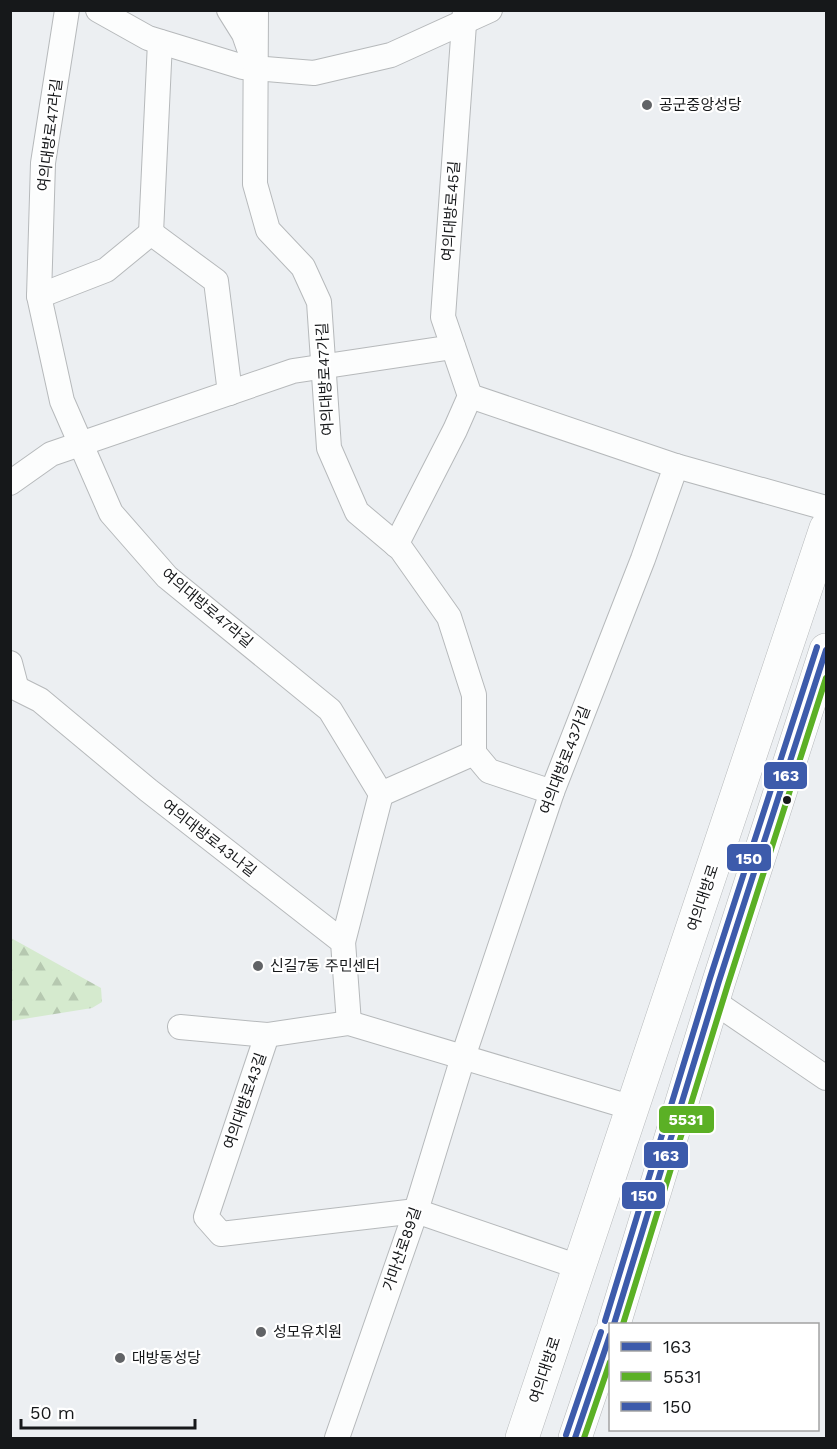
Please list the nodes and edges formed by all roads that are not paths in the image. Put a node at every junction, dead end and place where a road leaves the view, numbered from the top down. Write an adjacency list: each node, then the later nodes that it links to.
1 (67, 10): 10 (street, 여의대방로47라길)
2 (98, 10): 7 (street)
3 (229, 10): 8 (street)
4 (256, 10): 8 (street, 여의대방로47가길)
5 (490, 10): 6 (street)
6 (465, 16): 8 (street); 11 (street, 여의대방로45길)
7 (160, 42): 8 (street); 9 (street)
8 (255, 68): 12 (street, 여의대방로47가길)
9 (151, 233): 10 (street); 13 (street)
10 (39, 296): 15 (street, 여의대방로47라길)
11 (453, 347): 12 (street); 14 (street, 여의대방로45길)
12 (324, 365): 13 (street); 20 (street, 여의대방로47가길)
13 (230, 393): 15 (street)
14 (470, 396): 16 (street); 20 (street)
15 (81, 444): 17 (street); 26 (street, 여의대방로47라길)
16 (676, 466): 18 (street); 25 (street, 여의대방로43가길)
17 (10, 483)
18 (826, 508)
19 (826, 528): 28 (main road, 여의대방로)
20 (396, 545): 24 (street, 여의대방로47가길)
21 (826, 650): 29 (main road)
22 (10, 663): 23 (street)
23 (13, 686): 27 (street, 여의대방로43나길)
24 (474, 753): 25 (street); 26 (street)
25 (552, 792): 33 (street, 여의대방로43가길)
26 (381, 794): 27 (street)
27 (343, 942): 30 (street)
28 (672, 991): 29 (main road); 35 (main road, 여의대방로)
29 (713, 1001): 34 (street); 36 (main road)
30 (349, 1023): 32 (street, 여의대방로43길); 33 (street, 여의대방로43길)
31 (180, 1027): 32 (street)
32 (267, 1035): 37 (street, 여의대방로43길)
33 (463, 1058): 35 (street, 여의대방로43길); 37 (street, 가마산로89길)
34 (826, 1078)
35 (633, 1108): 36 (main road); 38 (main road, 여의대방로)
36 (675, 1119): 39 (main road)
37 (416, 1211): 38 (street); 41 (street, 가마산로89길)
38 (579, 1267): 42 (main road, 여의대방로)
39 (614, 1323)
40 (609, 1338): 43 (main road)
41 (337, 1438)
42 (522, 1438)
43 (575, 1438)

